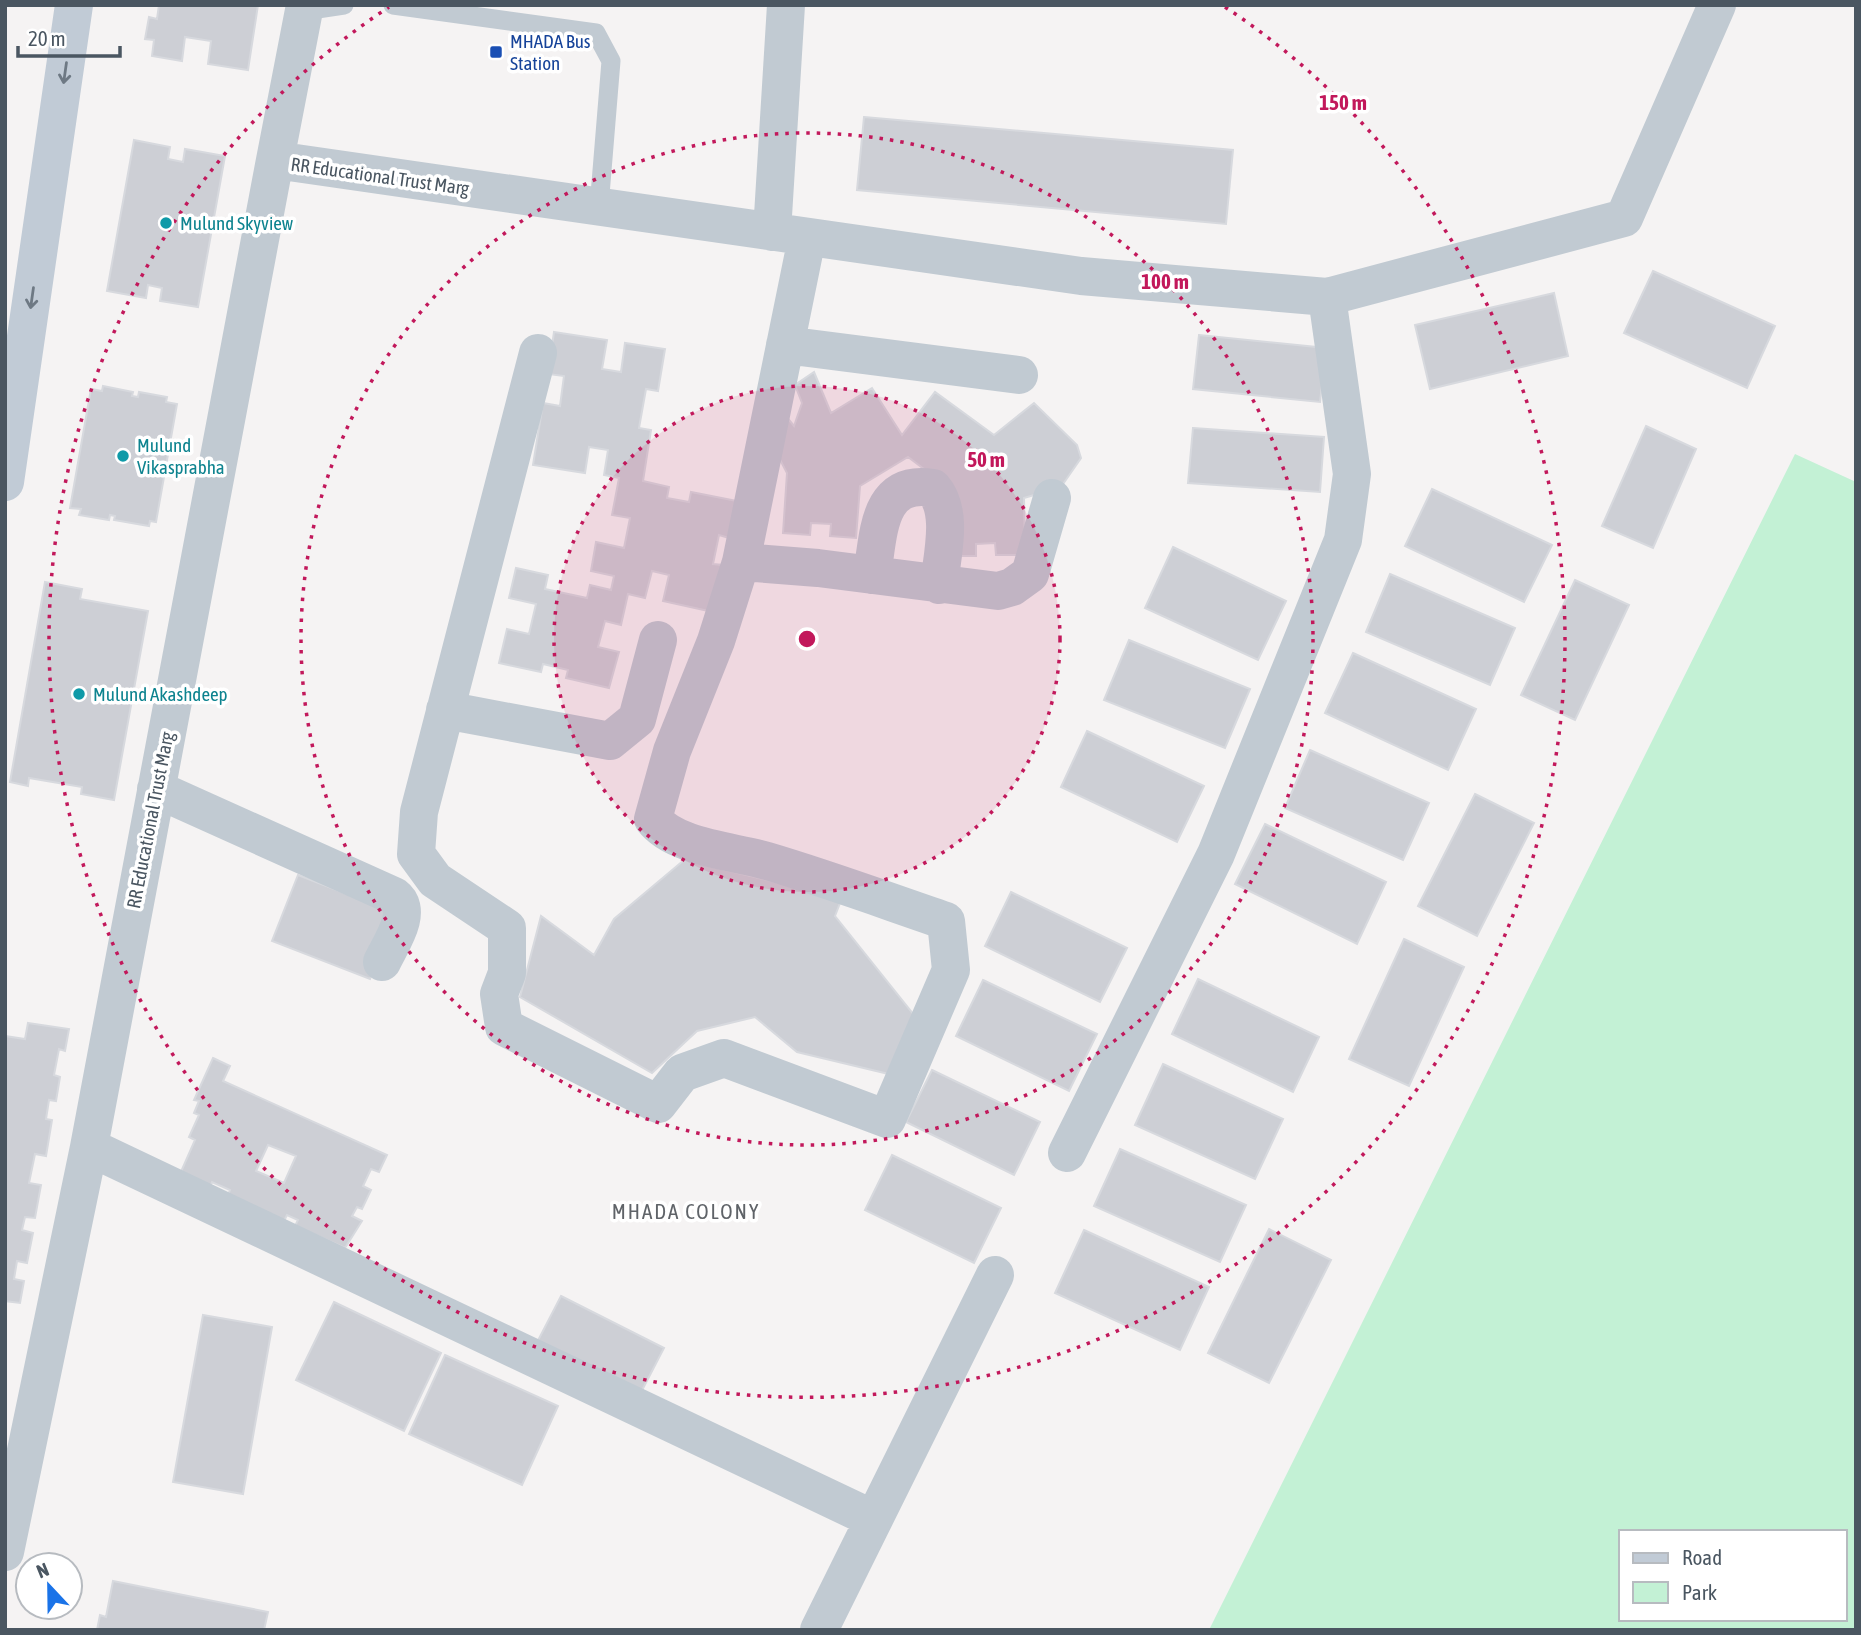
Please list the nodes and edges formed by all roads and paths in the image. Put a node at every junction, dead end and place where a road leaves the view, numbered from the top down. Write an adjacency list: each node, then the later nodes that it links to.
1 (75, 5): 14 (street, one-way to 14)
2 (344, 5): 6 (lane)
3 (393, 5): 8 (lane)
4 (786, 5): 9 (street)
5 (1717, 5): 10 (street, RR Educational Trust Marg)
6 (305, 8): 7 (street)
7 (275, 160): 8 (street, RR Educational Trust Marg); 21 (street, RR Educational Trust Marg)
8 (599, 207): 9 (street, RR Educational Trust Marg)
9 (789, 235): 10 (street, RR Educational Trust Marg); 11 (street)
10 (1327, 297): 24 (street)
11 (785, 345): 13 (street); 16 (street)
12 (538, 354): 20 (street)
13 (1018, 375)
14 (5, 482)
15 (1052, 498): 18 (street)
16 (741, 562): 17 (street); 20 (street)
17 (872, 575): 18 (street); 18 (street)
18 (939, 585)
19 (657, 640): 20 (street)
20 (445, 710)
21 (156, 789): 22 (street); 23 (street, RR Educational Trust Marg)
22 (382, 962)
23 (89, 1147): 26 (street, RR Educational Trust Marg); 27 (street)
24 (1067, 1153)
25 (995, 1275): 27 (street)
26 (10, 1501): 28 (street, RR Educational Trust Marg)
27 (873, 1519): 29 (street)
28 (5, 1552)
29 (819, 1630)

